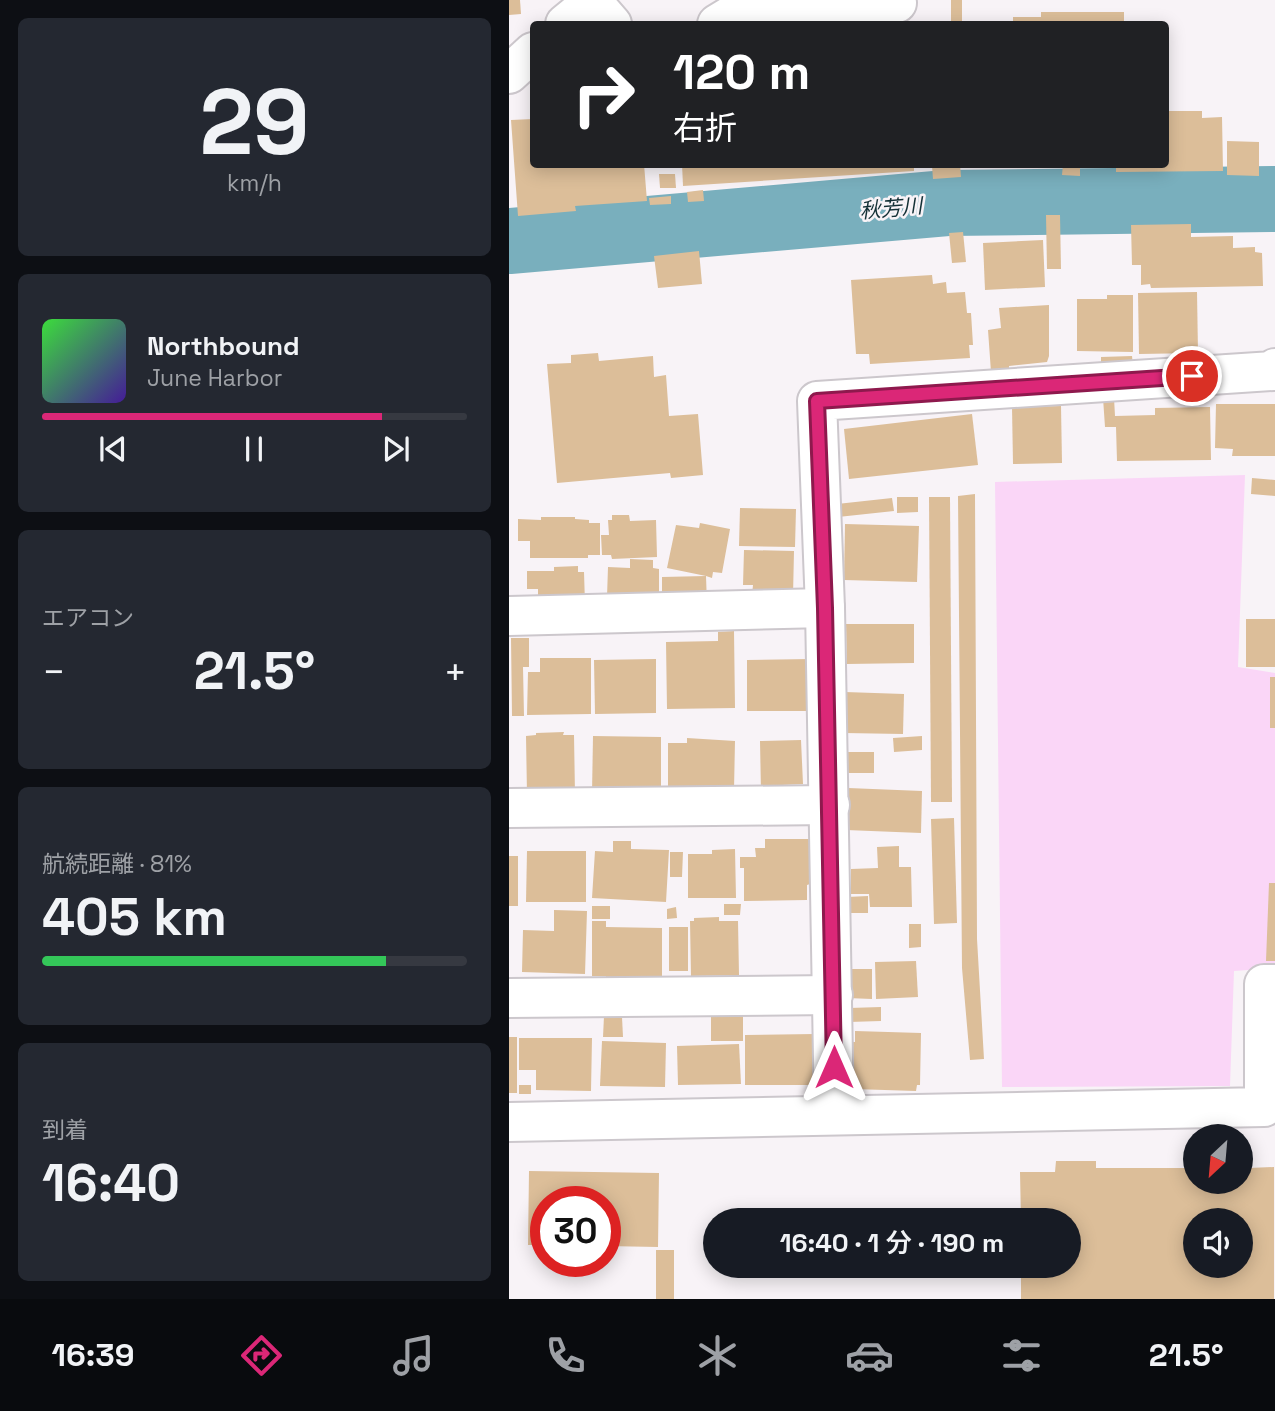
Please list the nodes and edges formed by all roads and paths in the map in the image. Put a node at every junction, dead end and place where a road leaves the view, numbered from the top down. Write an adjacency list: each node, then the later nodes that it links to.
1 (593, 0): 3 (street); 4 (street)
2 (896, 0): 5 (street)
3 (568, 21)
4 (610, 21)
5 (722, 21)
6 (530, 55): 7 (street)
7 (509, 74)
8 (1275, 368): 9 (street)
9 (825, 608): 10 (street); 11 (street)
10 (509, 616)
11 (830, 805): 12 (street); 14 (street)
12 (509, 808)
13 (1275, 984): 16 (street)
14 (833, 995): 15 (street); 16 (street)
15 (509, 998)
16 (834, 1115): 17 (street)
17 (509, 1122)

